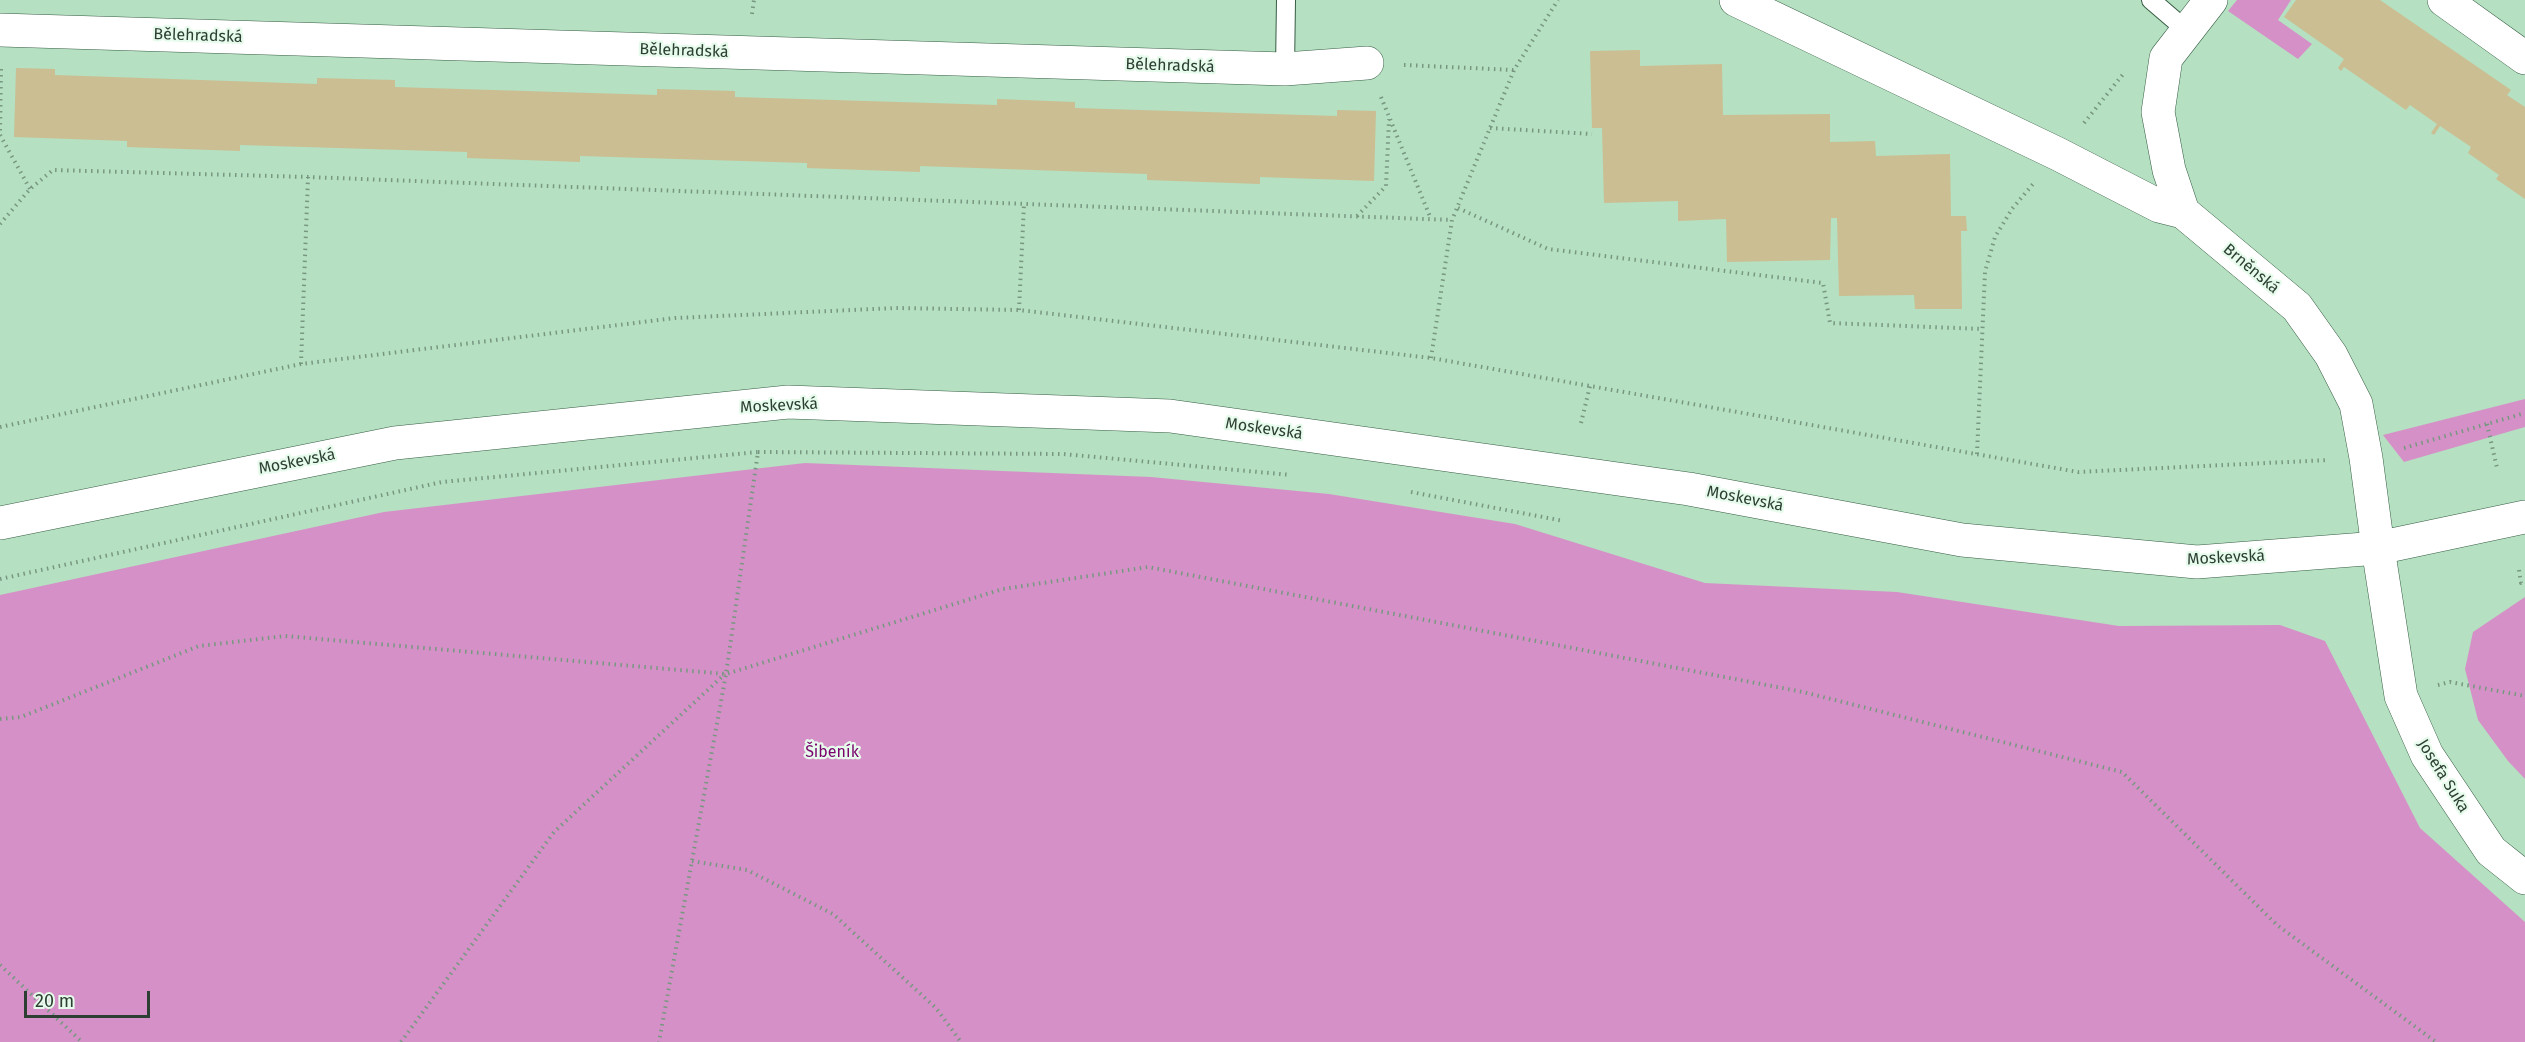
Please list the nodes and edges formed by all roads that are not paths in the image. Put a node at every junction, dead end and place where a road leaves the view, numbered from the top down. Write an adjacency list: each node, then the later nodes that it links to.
1 (1286, 0): 10 (lane)
2 (1736, 0): 11 (street)
3 (2151, 0): 7 (lane)
4 (2211, 0): 7 (street)
5 (2444, 0): 8 (street)
6 (0, 30): 10 (street, Bělehradská)
7 (2186, 30): 11 (street)
8 (2525, 58)
9 (1367, 63): 10 (street, Bělehradská)
10 (1285, 69)
11 (2183, 212): 14 (street, Brněnská)
12 (2525, 517): 14 (street, Moskevská)
13 (0, 523): 14 (street, Moskevská)
14 (2378, 548): 15 (street, Josefa Suka)
15 (2525, 878)

